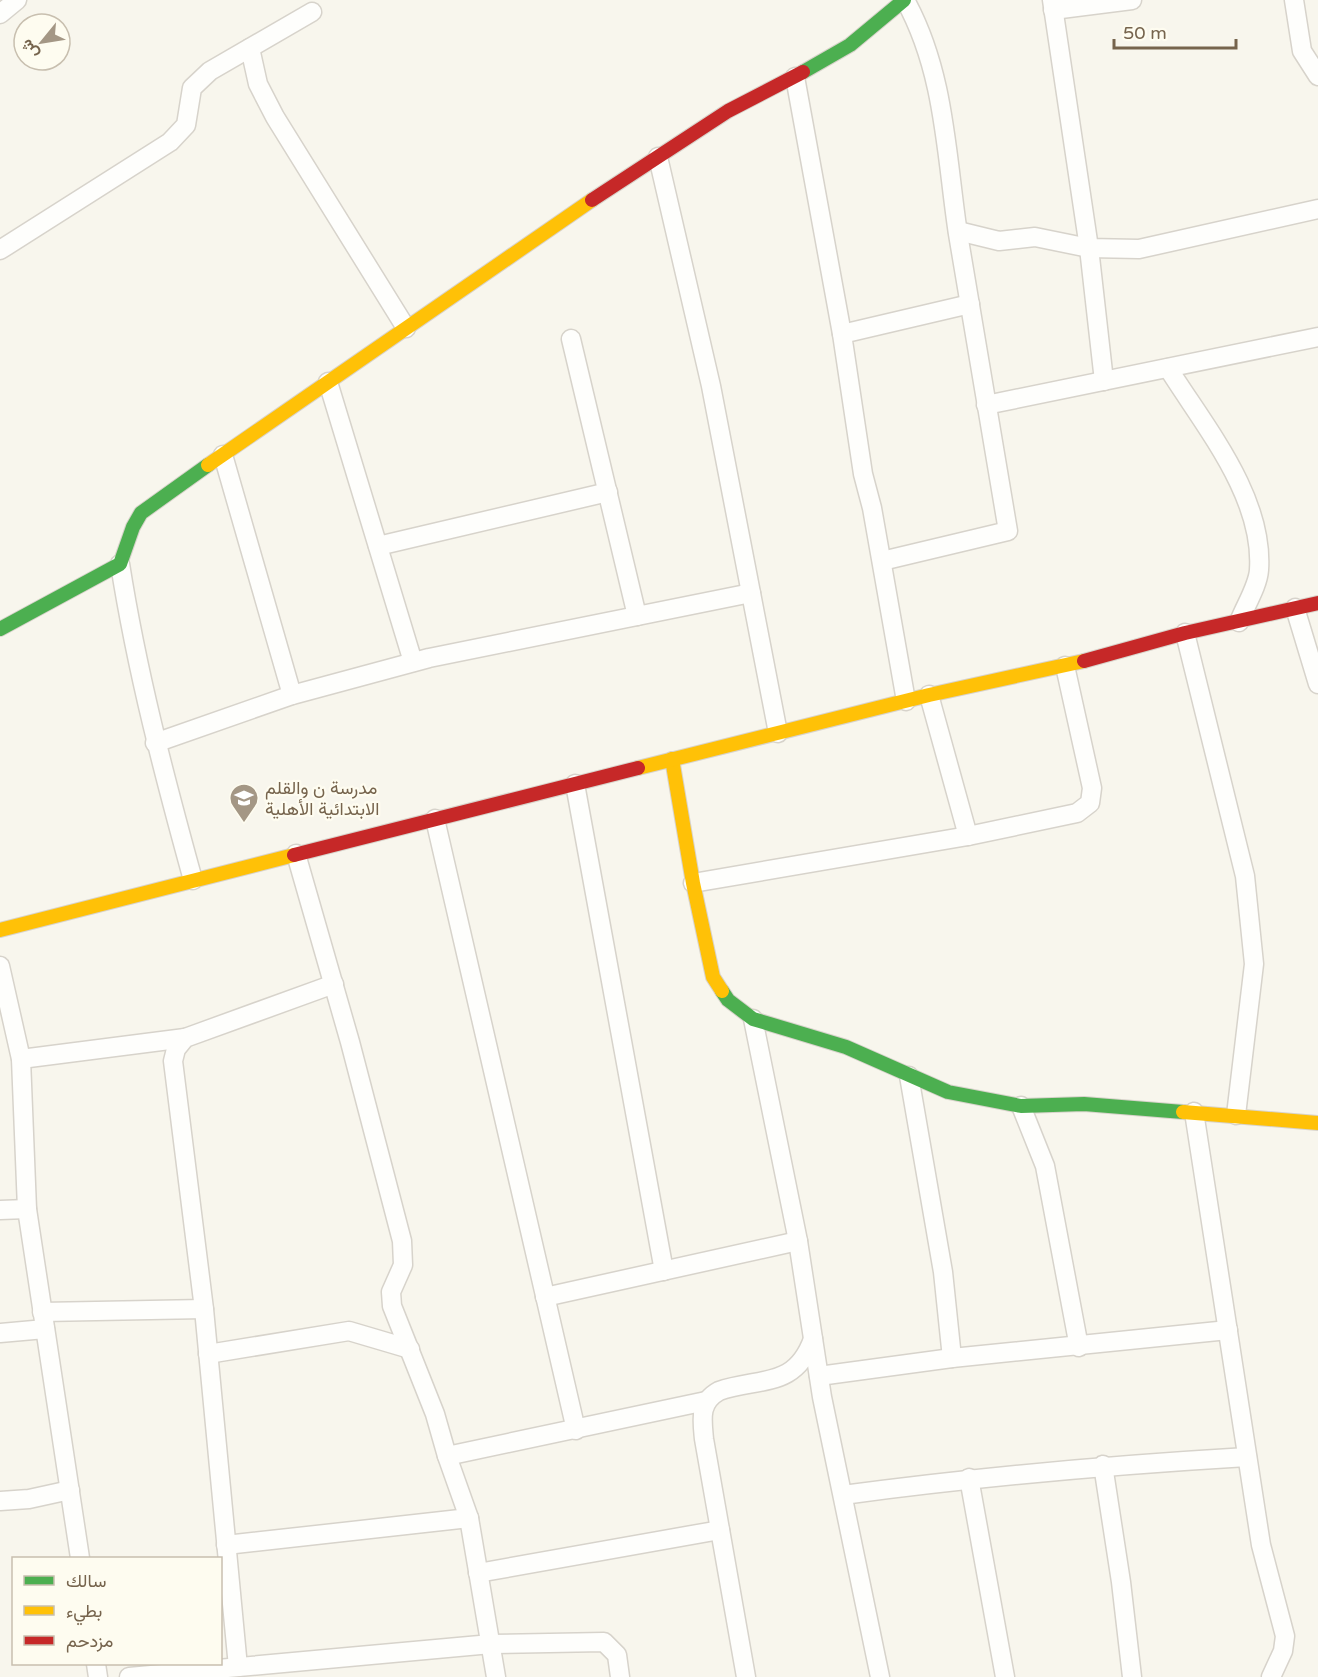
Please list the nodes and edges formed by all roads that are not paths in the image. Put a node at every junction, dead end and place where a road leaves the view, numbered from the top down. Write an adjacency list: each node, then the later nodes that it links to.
1 (18, 0): 7 (street)
2 (904, 0): 10 (street); 13 (street)
3 (1132, 0): 5 (street)
4 (1294, 0): 9 (street)
5 (1053, 5): 14 (street)
6 (312, 12): 8 (street)
7 (0, 14)
8 (250, 48): 15 (street); 17 (street)
9 (1316, 71)
10 (795, 77): 11 (street); 18 (street)
11 (658, 157): 17 (street); 30 (street)
12 (1318, 209): 14 (street)
13 (958, 231): 14 (street); 16 (street)
14 (1089, 248): 22 (street)
15 (0, 250)
16 (970, 304): 18 (street); 24 (street)
17 (406, 328): 23 (street)
18 (842, 334): 28 (street)
19 (1318, 337): 21 (street)
20 (571, 339): 26 (street)
21 (1168, 368): 22 (street); 34 (street)
22 (1104, 381): 24 (street)
23 (328, 382): 25 (street); 27 (street)
24 (986, 405): 28 (street)
25 (223, 455): 29 (street); 40 (street)
26 (608, 492): 27 (street); 33 (street)
27 (378, 546): 37 (street)
28 (882, 561): 42 (street)
29 (120, 564): 35 (street); 44 (street)
30 (751, 593): 33 (street); 43 (street)
31 (1318, 603): 32 (street)
32 (1295, 608): 34 (street); 39 (street)
33 (637, 616): 37 (street)
34 (1239, 622): 36 (street)
35 (0, 629)
36 (1185, 633): 38 (street); 61 (street)
37 (414, 662): 40 (street)
38 (1065, 666): 41 (street); 48 (street)
39 (1318, 684)
40 (292, 695): 44 (street)
41 (929, 695): 42 (street); 48 (street)
42 (906, 701): 43 (street)
43 (778, 733): 45 (street)
44 (155, 743): 50 (street)
45 (672, 759): 46 (street); 51 (street)
46 (575, 784): 47 (street); 66 (street)
47 (435, 819): 49 (street); 67 (street)
48 (968, 836): 51 (street)
49 (296, 854): 50 (street); 54 (street)
50 (193, 880): 52 (street)
51 (693, 883): 55 (street)
52 (0, 930)
53 (0, 966): 57 (street)
54 (334, 984): 56 (street); 74 (street)
55 (753, 1019): 58 (street); 65 (street)
56 (185, 1038): 57 (street); 68 (street)
57 (21, 1059): 63 (street)
58 (909, 1076): 59 (street); 76 (street)
59 (1021, 1106): 60 (street); 73 (street)
60 (1194, 1112): 61 (street); 70 (street)
61 (1236, 1115): 62 (street)
62 (1318, 1123)
63 (27, 1209): 64 (street); 69 (street)
64 (0, 1210)
65 (798, 1241): 66 (street); 72 (street)
66 (664, 1271): 67 (street)
67 (545, 1297): 79 (street)
68 (204, 1309): 69 (street); 75 (street)
69 (43, 1321): 71 (street); 84 (street)
70 (1228, 1330): 73 (street); 81 (street)
71 (0, 1333)
72 (813, 1338): 77 (street); 78 (street)
73 (1079, 1347): 76 (street)
74 (410, 1349): 75 (street); 80 (street)
75 (208, 1354): 89 (street)
76 (951, 1358): 77 (street)
77 (819, 1376): 85 (street)
78 (706, 1401): 79 (street); 88 (street)
79 (576, 1430): 80 (street)
80 (447, 1456): 87 (street)
81 (1247, 1457): 82 (street); 101 (street)
82 (1103, 1465): 83 (street); 100 (street)
83 (969, 1478): 85 (street); 99 (street)
84 (70, 1490): 86 (street); 90 (street)
85 (843, 1495): 98 (street)
86 (0, 1501)
87 (469, 1518): 89 (street); 91 (street)
88 (720, 1530): 91 (street); 97 (street)
89 (226, 1545): 93 (street)
90 (80, 1557)
91 (478, 1573): 92 (street)
92 (491, 1644): 93 (street); 95 (street); 96 (street)
93 (238, 1667): 94 (street)
94 (129, 1677)
95 (496, 1677)
96 (620, 1677)
97 (746, 1677)
98 (880, 1677)
99 (1005, 1677)
100 (1132, 1677)
101 (1271, 1677)

